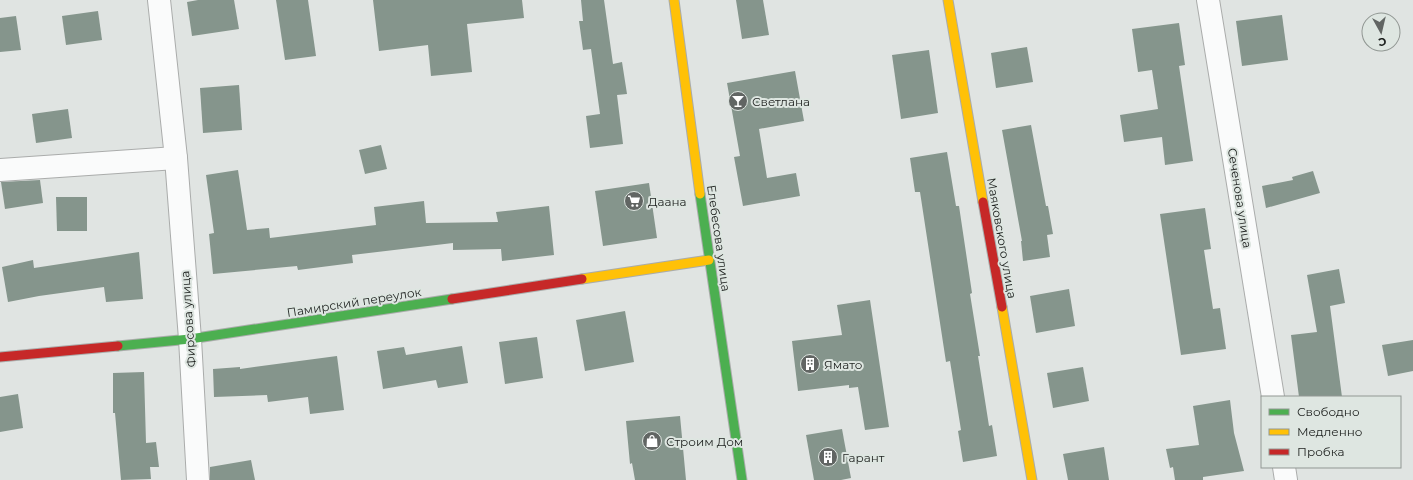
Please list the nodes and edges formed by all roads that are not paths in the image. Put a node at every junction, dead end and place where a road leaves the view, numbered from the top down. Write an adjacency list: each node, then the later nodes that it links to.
1 (159, 0): 5 (street, Фирсова улица)
2 (674, 0): 7 (street, Елебесова улица)
3 (948, 0): 14 (street, Маяковского улица)
4 (1208, 0): 10 (street, Сеченова улица)
5 (176, 158): 6 (street); 8 (street, Фирсова улица)
6 (0, 170)
7 (709, 260): 8 (street, Памирский переулок); 13 (street, Елебесова улица)
8 (190, 339): 9 (street, Памирский переулок); 12 (street, Фирсова улица)
9 (0, 357)
10 (1273, 396)
11 (1284, 468): 15 (street)
12 (198, 480)
13 (742, 480)
14 (1032, 480)
15 (1286, 480)

